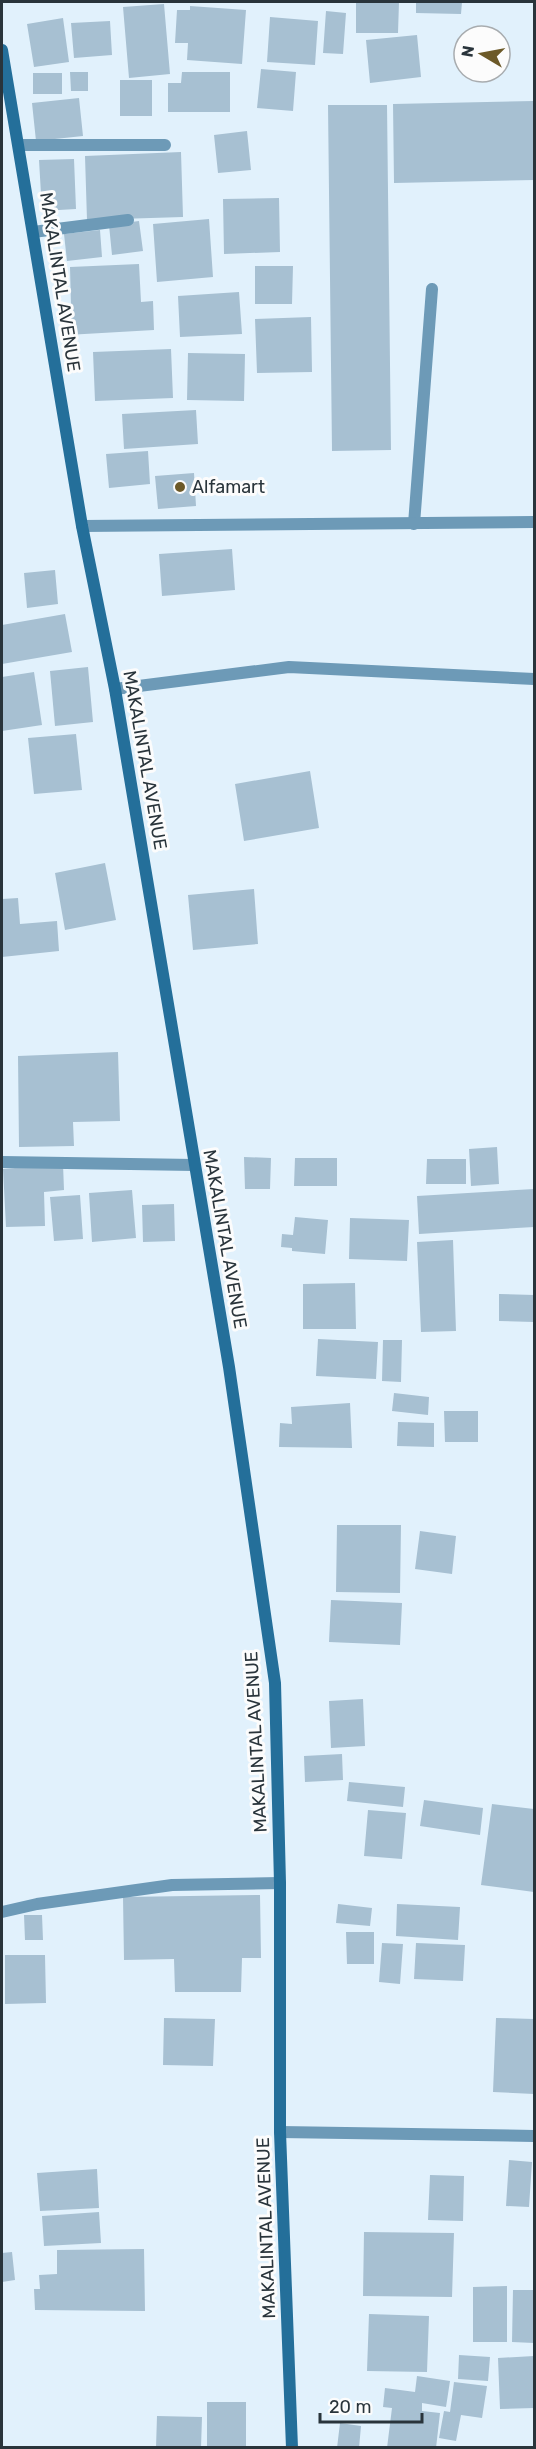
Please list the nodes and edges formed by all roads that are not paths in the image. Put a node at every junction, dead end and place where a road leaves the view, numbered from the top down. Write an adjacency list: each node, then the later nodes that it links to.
1 (2, 50): 2 (main road, MAKALINTAL AVENUE)
2 (19, 145): 3 (street); 5 (main road, MAKALINTAL AVENUE)
3 (165, 145)
4 (128, 220): 5 (street)
5 (33, 232): 9 (main road, MAKALINTAL AVENUE)
6 (432, 289): 8 (street)
7 (534, 522): 8 (street)
8 (414, 524): 9 (street)
9 (82, 526): 11 (main road, MAKALINTAL AVENUE)
10 (534, 679): 11 (street)
11 (115, 689): 13 (main road, MAKALINTAL AVENUE)
12 (2, 1162): 13 (street)
13 (194, 1165): 14 (main road, MAKALINTAL AVENUE)
14 (280, 1882): 15 (street); 16 (main road, MAKALINTAL AVENUE)
15 (2, 1912)
16 (280, 2132): 17 (street); 18 (main road, MAKALINTAL AVENUE)
17 (534, 2136)
18 (292, 2448)

